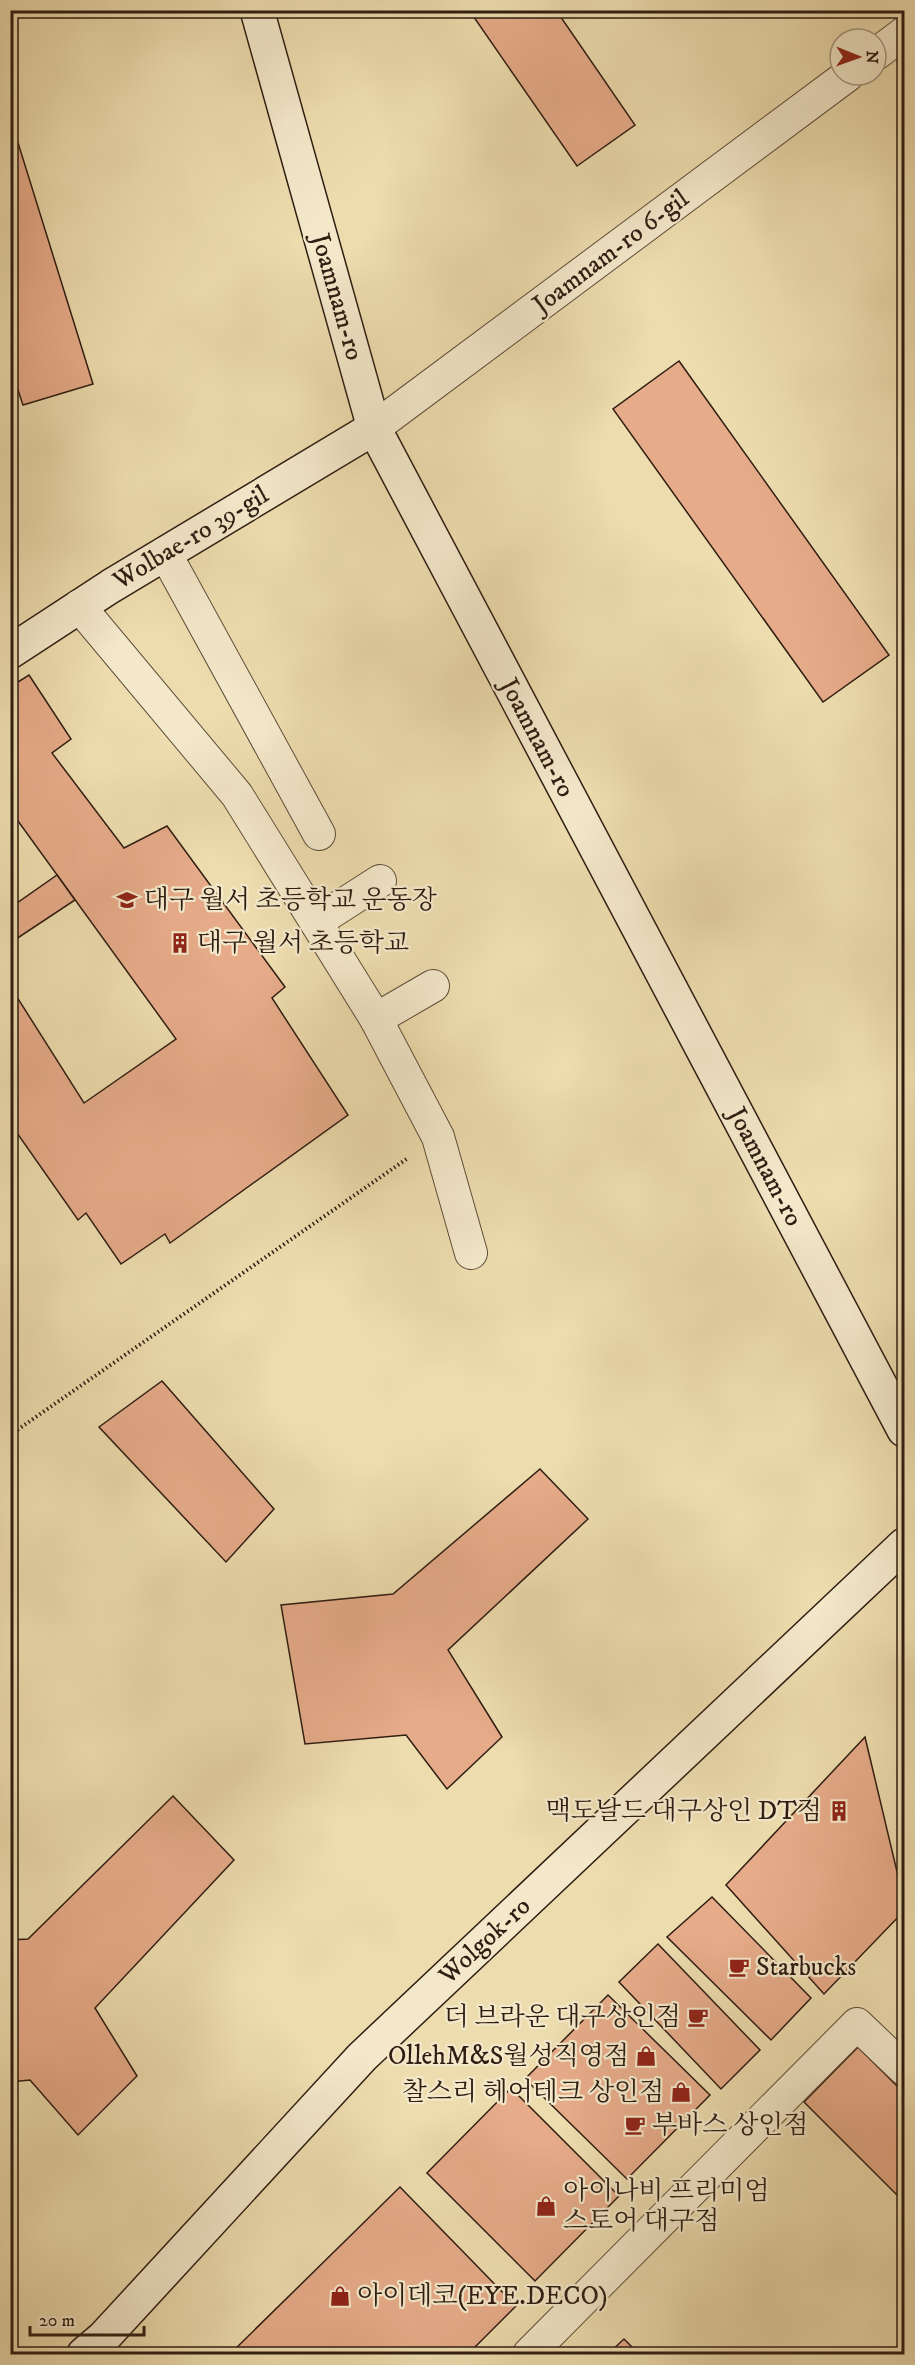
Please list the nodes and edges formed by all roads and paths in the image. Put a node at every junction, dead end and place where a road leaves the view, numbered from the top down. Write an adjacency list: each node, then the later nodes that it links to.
1 (257, 10): 5 (main road, Joamnam-ro)
2 (904, 33): 3 (street)
3 (888, 45)
4 (832, 87): 5 (street, Joamnam-ro 6-gil)
5 (374, 428): 6 (main road, Wolbae-ro 39-gil); 16 (main road, Joamnam-ro)
6 (165, 554): 7 (main road, Wolbae-ro 39-gil); 9 (street)
7 (79, 606): 8 (main road, Wolbae-ro 39-gil); 11 (street)
8 (10, 652)
9 (319, 834)
10 (380, 881): 11 (street)
11 (316, 922): 13 (street)
12 (433, 986): 13 (street)
13 (376, 1019): 14 (street)
14 (438, 1137): 15 (street); 17 (path)
15 (471, 1253)
16 (904, 1430)
17 (10, 1435)
18 (904, 1545): 20 (main road, Wolgok-ro)
19 (904, 2069): 21 (street)
20 (84, 2355)
21 (529, 2355)

